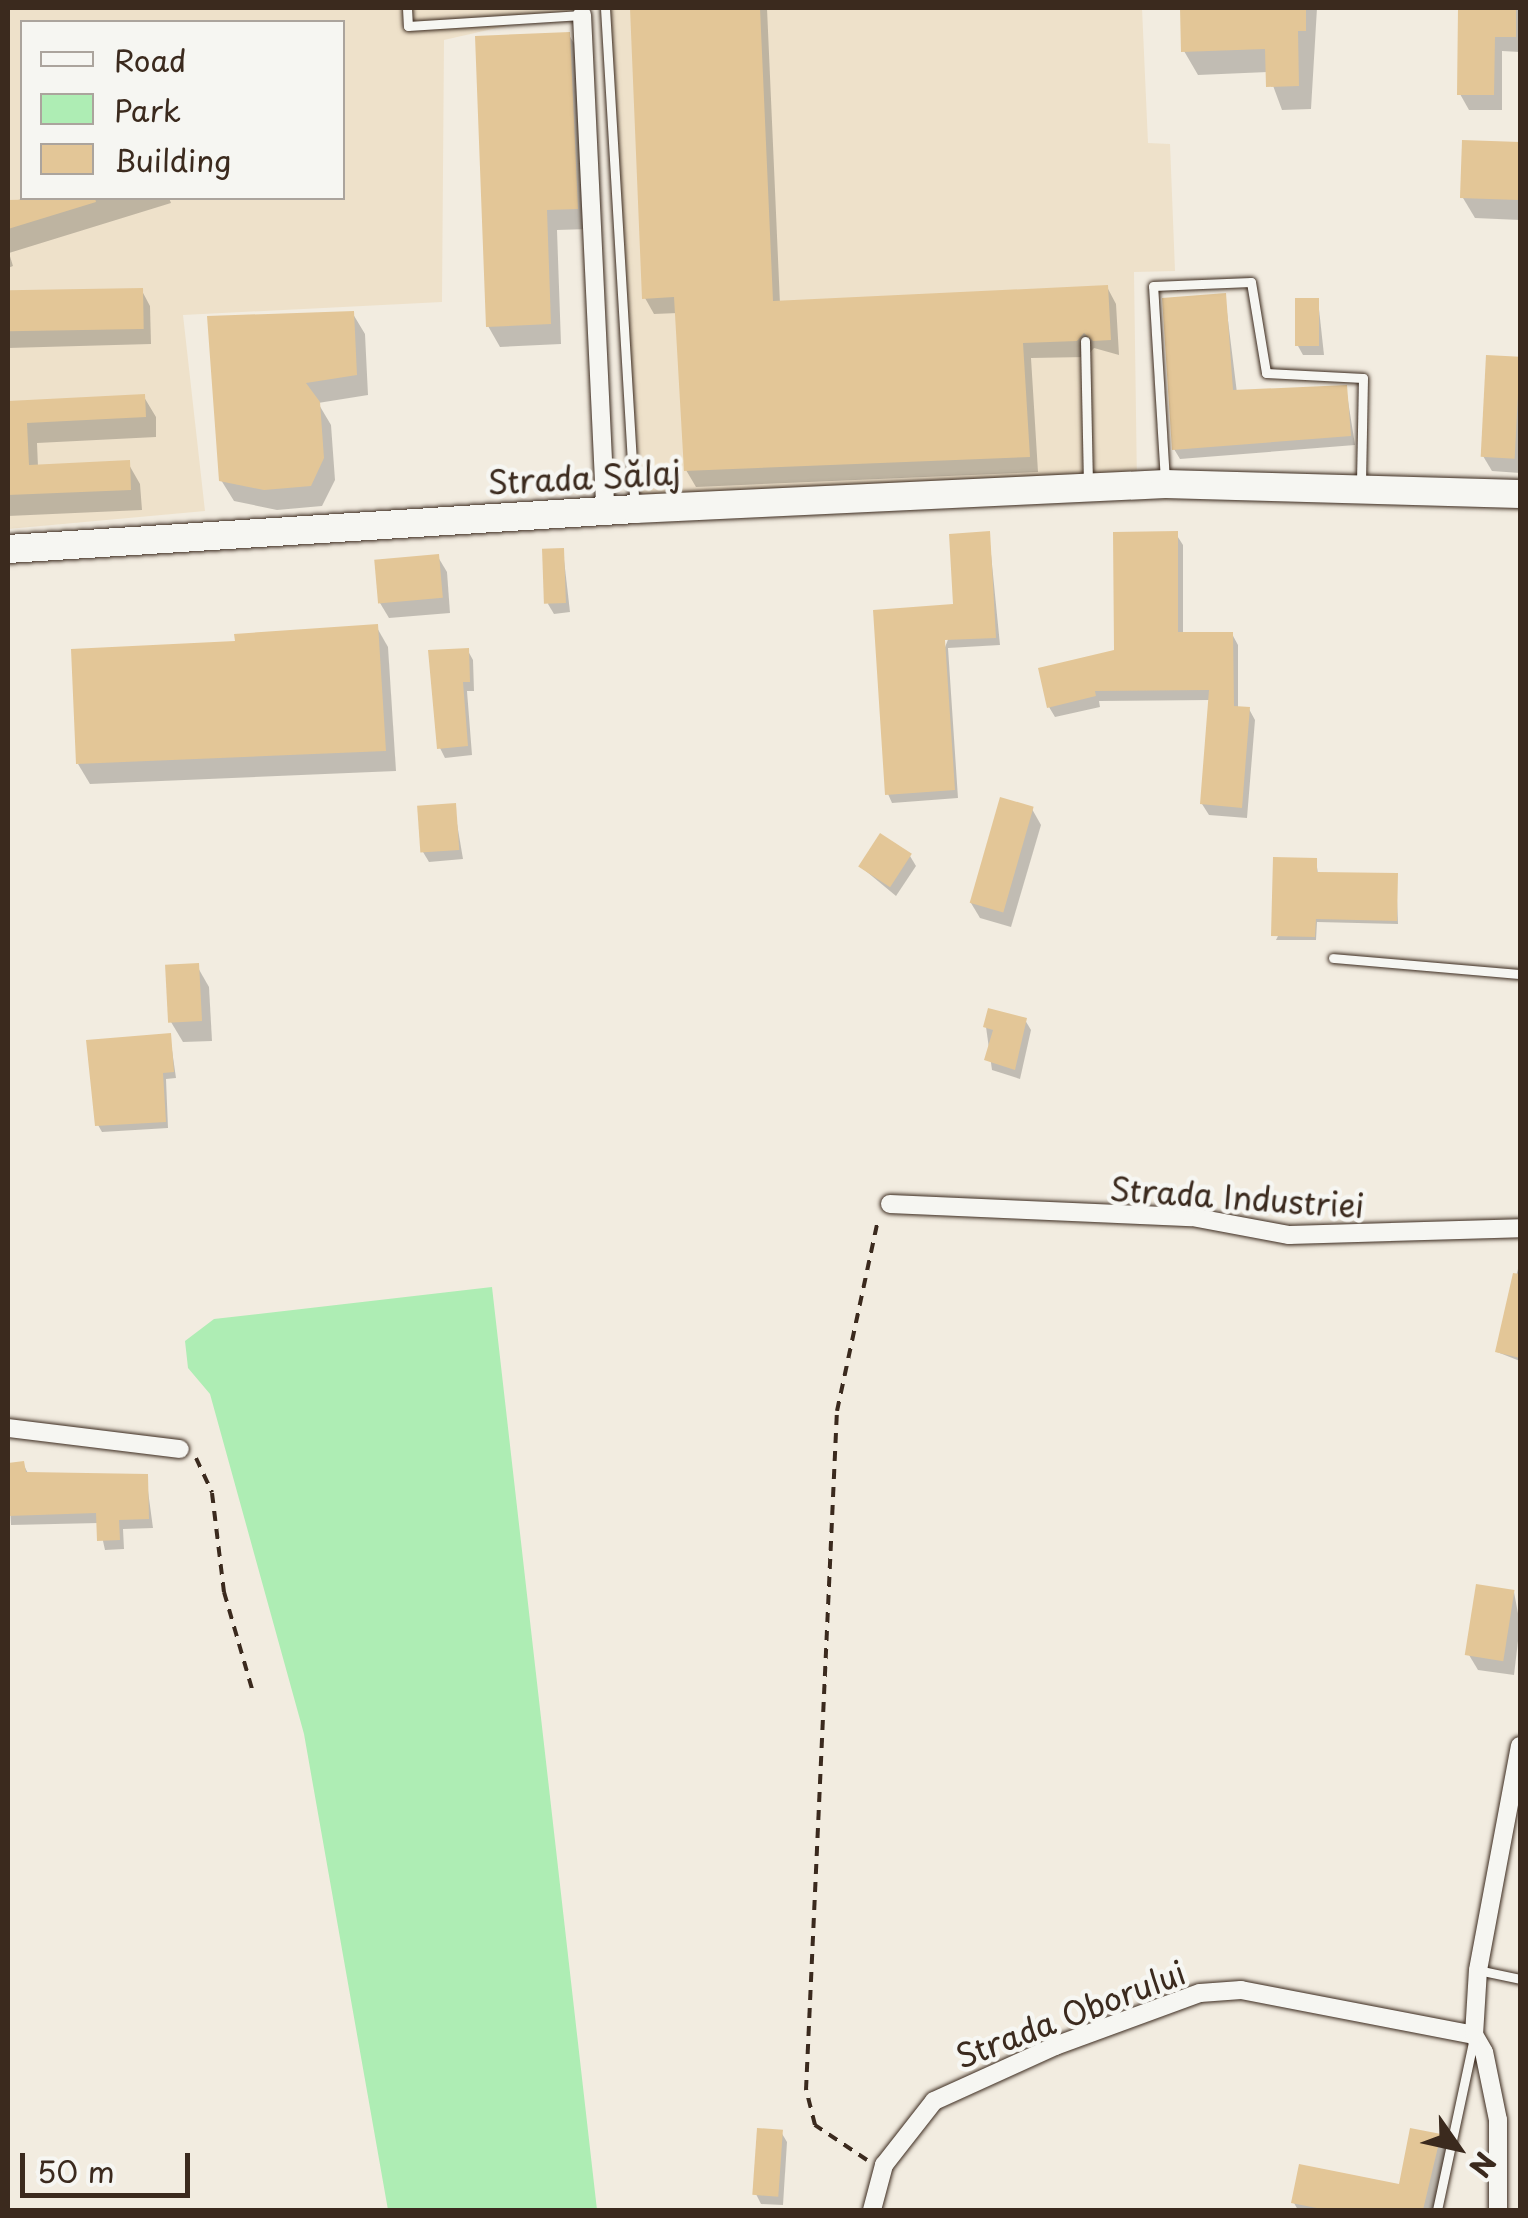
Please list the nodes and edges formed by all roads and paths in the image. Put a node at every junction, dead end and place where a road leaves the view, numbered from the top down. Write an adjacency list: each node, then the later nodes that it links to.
1 (406, 8): 3 (lane)
2 (605, 8): 9 (lane)
3 (582, 12): 10 (street)
4 (1085, 341): 6 (lane)
5 (1165, 484): 6 (street, Strada Sălaj); 7 (street, Strada Sălaj); 7 (lane)
6 (1088, 488): 9 (street, Strada Sălaj)
7 (1361, 488): 8 (street, Strada Sălaj)
8 (1520, 494)
9 (635, 508): 10 (street, Strada Sălaj)
10 (605, 510): 11 (street, Strada Sălaj)
11 (8, 549)
12 (1333, 958): 13 (lane)
13 (1520, 974)
14 (890, 1204): 15 (street, Strada Industriei); 23 (path)
15 (1520, 1228)
16 (8, 1428): 17 (street)
17 (180, 1449): 18 (path)
18 (252, 1689)
19 (1520, 1746): 20 (street)
20 (1478, 1970): 21 (lane); 22 (street)
21 (1520, 1978)
22 (1474, 2035): 23 (street, Strada Oborului); 25 (lane); 26 (street)
23 (884, 2165): 24 (street, Strada Oborului)
24 (872, 2210)
25 (1437, 2210)
26 (1498, 2210)

